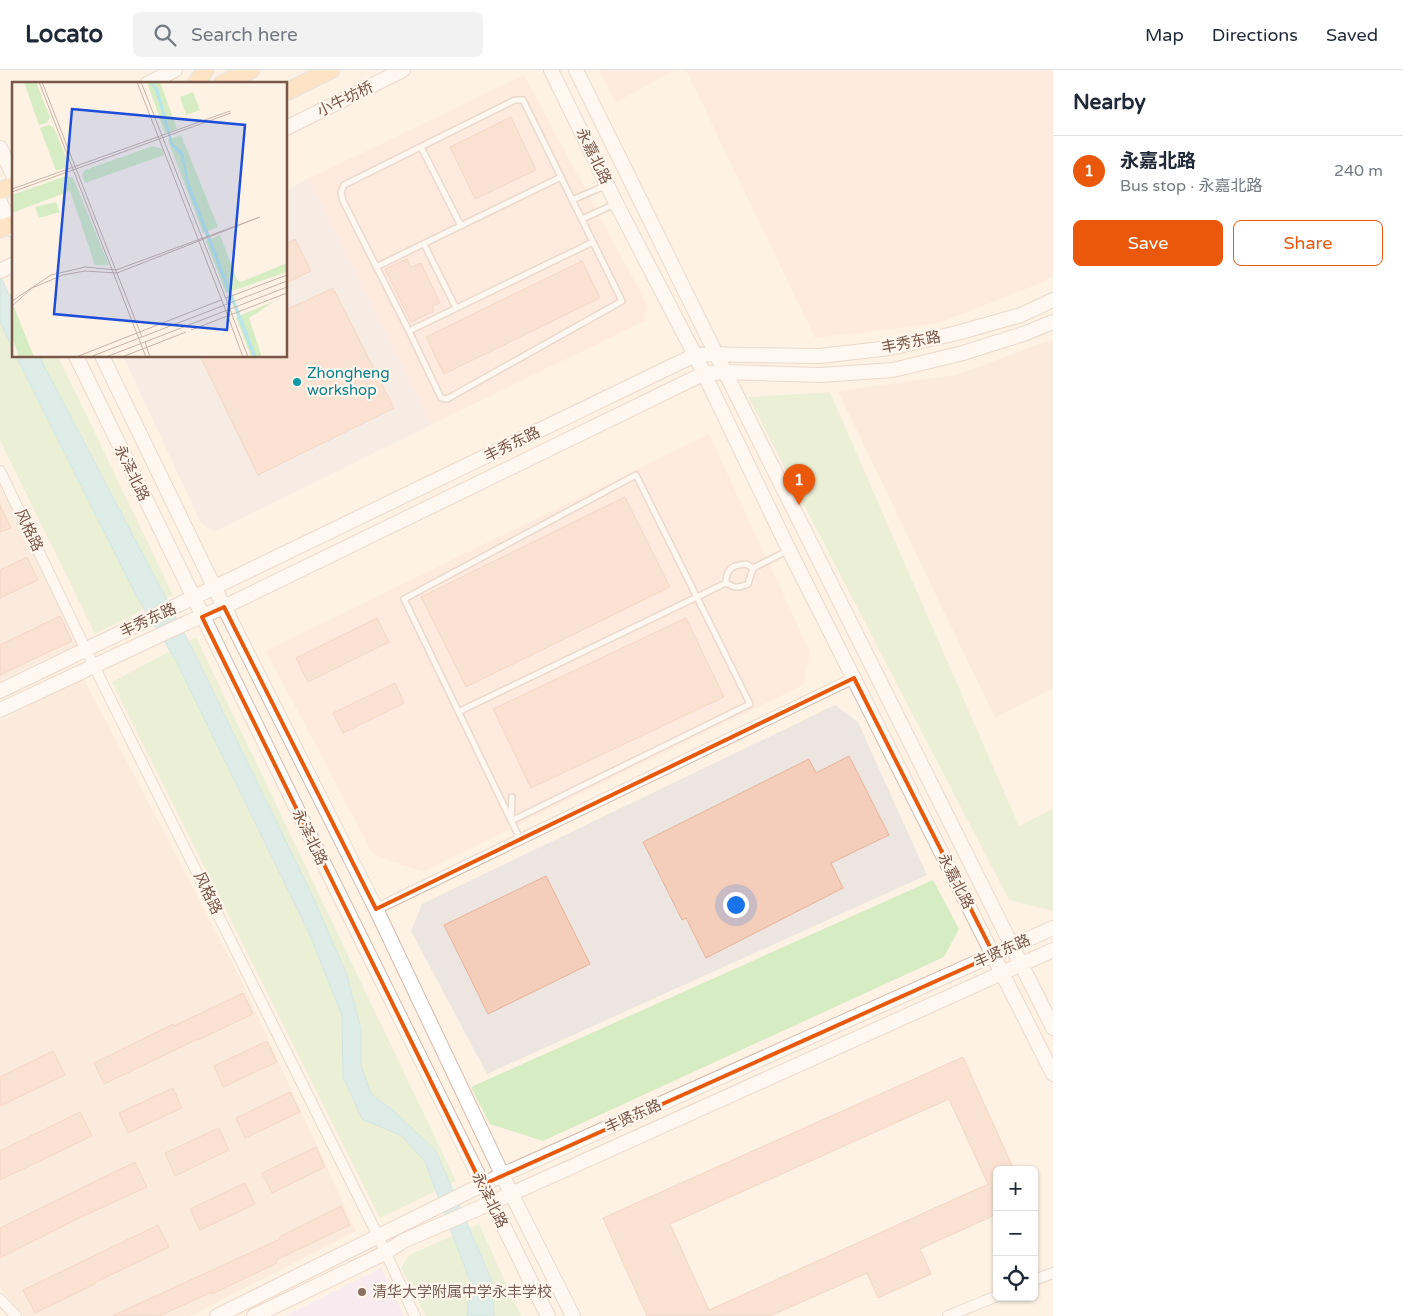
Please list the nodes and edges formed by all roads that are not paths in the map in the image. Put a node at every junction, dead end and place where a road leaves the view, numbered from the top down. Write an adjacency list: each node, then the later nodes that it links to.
1 (175, 70): 8 (street)
2 (205, 70): 9 (main road)
3 (251, 70): 10 (main road)
4 (331, 70): 11 (main road)
5 (403, 70): 12 (street, 小牛坊桥)
6 (551, 70): 17 (street, 永嘉北路)
7 (576, 70): 35 (street, 永嘉北路)
8 (151, 82)
9 (197, 82)
10 (226, 82)
11 (288, 91)
12 (288, 127)
13 (421, 147): 16 (lane); 24 (lane); 29 (lane)
14 (4, 152): 15 (street)
15 (12, 171)
16 (561, 177): 20 (lane); 24 (lane)
17 (608, 185): 20 (lane); 22 (street, 永嘉北路)
18 (12, 186): 19 (main road)
19 (0, 191)
20 (572, 200): 23 (lane)
21 (0, 202): 25 (street)
22 (616, 203): 23 (lane); 36 (street, 永嘉北路)
23 (582, 219): 26 (lane)
24 (461, 226): 27 (lane)
25 (10, 227)
26 (593, 242): 32 (lane); 34 (lane)
27 (424, 244): 29 (lane); 32 (lane)
28 (12, 265): 30 (street)
29 (376, 267): 34 (lane)
30 (0, 271)
31 (1053, 300): 35 (street, 丰秀东路)
32 (456, 308): 34 (lane)
33 (1053, 322): 39 (street, 丰秀东路)
34 (409, 331)
35 (716, 354): 36 (street, 丰秀东路); 39 (street, 永嘉北路)
36 (695, 355): 40 (street, 永嘉北路); 45 (street, 丰秀东路)
37 (77, 358): 46 (street, 永泽北路)
38 (103, 358): 45 (street, 永泽北路)
39 (725, 372): 40 (street, 丰秀东路); 61 (street, 永嘉北路)
40 (703, 374): 42 (street, 永嘉北路); 48 (street, 丰秀东路)
41 (0, 471): 50 (street, 风格路)
42 (789, 550): 43 (lane); 52 (street, 永嘉北路)
43 (753, 568): 44 (lane); 44 (lane)
44 (726, 583): 47 (lane)
45 (215, 588): 46 (street, 丰秀东路); 48 (street, 永泽北路)
46 (193, 598): 49 (street, 永泽北路); 50 (street, 丰秀东路)
47 (697, 598): 55 (lane); 55 (lane); 57 (lane)
48 (224, 607): 49 (street, 丰秀东路); 59 (street, 永泽北路)
49 (202, 617): 51 (street, 丰秀东路); 69 (street, 永泽北路)
50 (86, 650): 51 (street, 风格路); 53 (street, 丰秀东路)
51 (94, 666): 54 (street, 丰秀东路); 72 (street, 风格路)
52 (854, 678): 58 (street); 63 (street, 永嘉北路)
53 (0, 691)
54 (0, 710)
55 (458, 712): 57 (lane)
56 (512, 797): 57 (lane)
57 (511, 821): 58 (lane)
58 (520, 839): 59 (street)
59 (376, 909): 68 (street, 永泽北路)
60 (1053, 928): 61 (street, 丰贤东路)
61 (1012, 946): 63 (street, 丰贤东路); 64 (street, 永嘉北路)
62 (1053, 950): 64 (street, 丰贤东路)
63 (994, 955): 65 (street, 永嘉北路); 68 (street, 丰贤东路)
64 (1021, 965): 65 (street, 丰贤东路); 66 (street, 永嘉北路)
65 (1002, 973): 67 (street, 永嘉北路); 70 (street, 丰贤东路)
66 (1053, 1028)
67 (1053, 1074)
68 (502, 1174): 69 (street, 丰贤东路); 70 (street, 永泽北路)
69 (482, 1185): 71 (street, 永泽北路); 72 (street, 丰贤东路)
70 (511, 1193): 71 (street, 丰贤东路); 83 (street, 永泽北路)
71 (491, 1203): 73 (street, 丰贤东路); 82 (street, 永泽北路)
72 (378, 1236): 73 (street, 风格路); 79 (street, 丰贤东路)
73 (385, 1253): 80 (street, 丰贤东路); 81 (street, 风格路)
74 (1053, 1273): 75 (street)
75 (1038, 1279)
76 (993, 1298): 84 (street)
77 (0, 1299): 78 (street)
78 (16, 1316)
79 (218, 1316)
80 (254, 1316)
81 (415, 1316)
82 (548, 1316)
83 (574, 1316)
84 (948, 1316)

